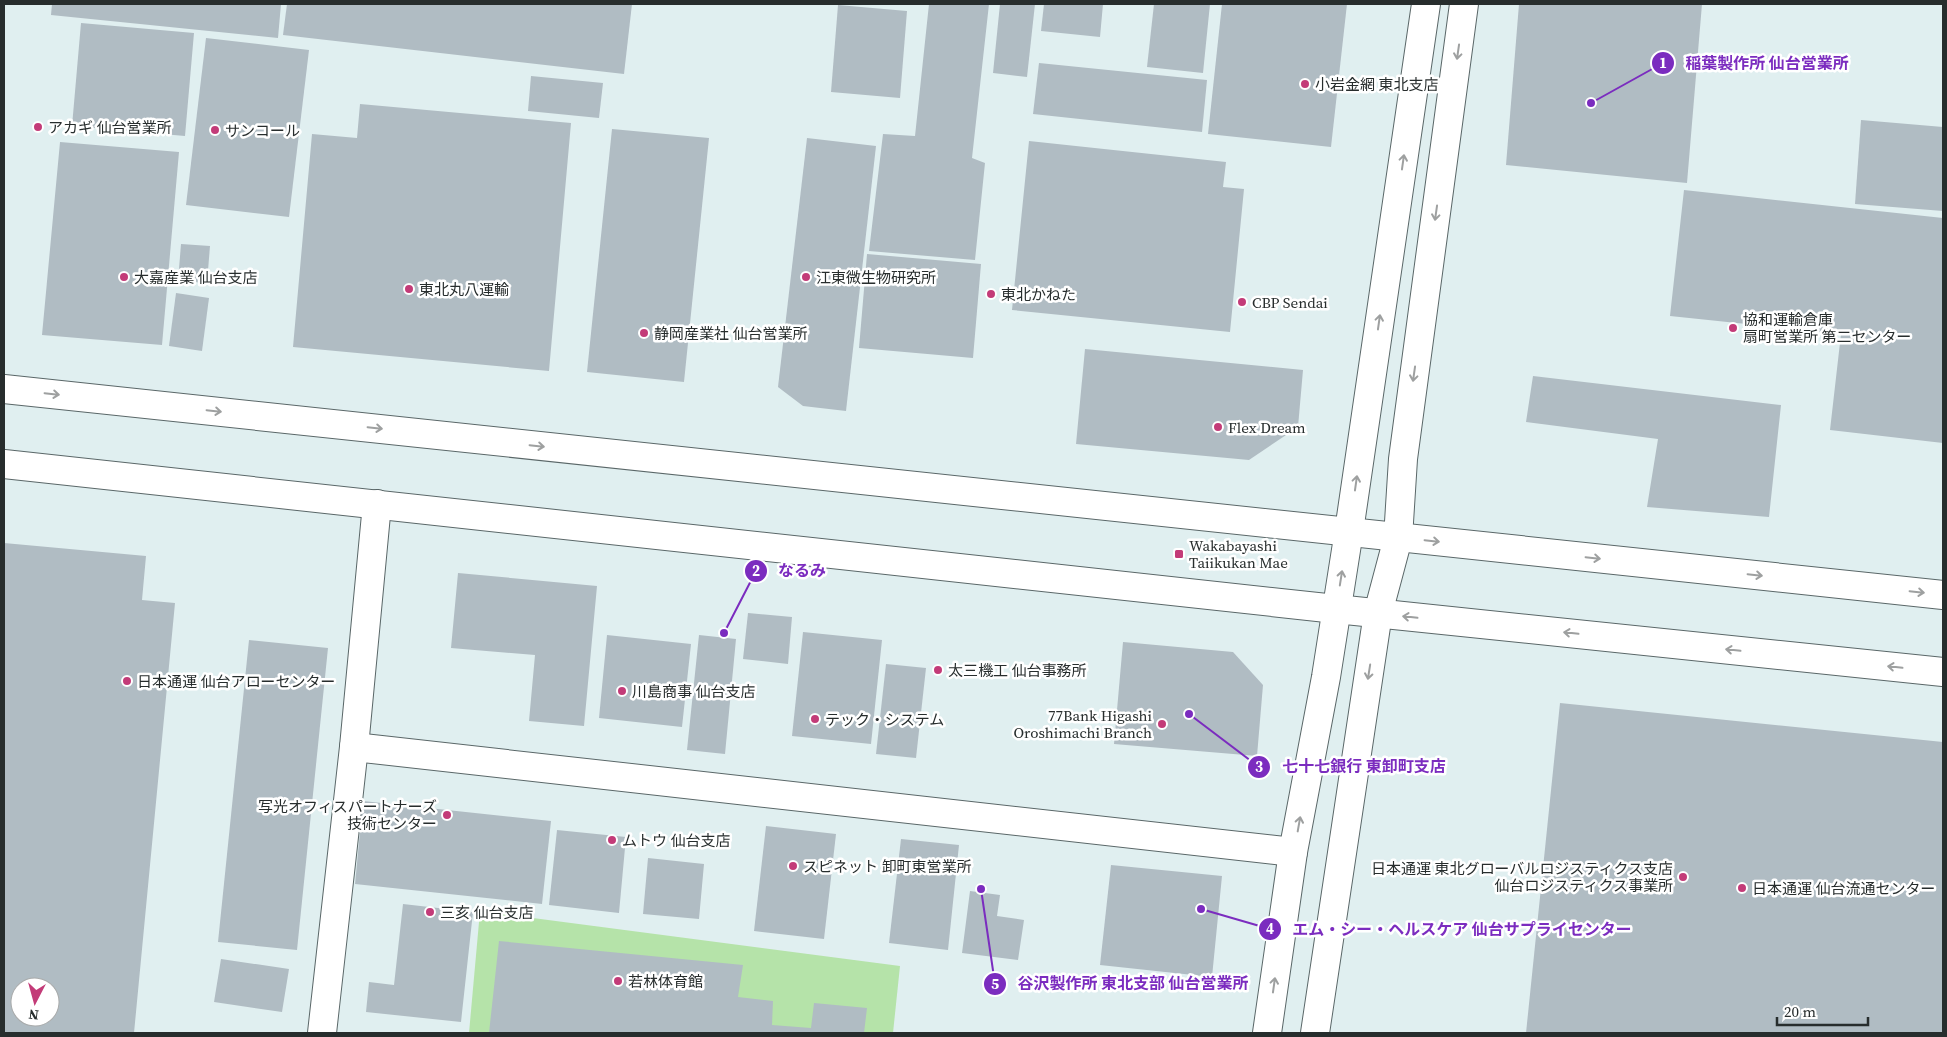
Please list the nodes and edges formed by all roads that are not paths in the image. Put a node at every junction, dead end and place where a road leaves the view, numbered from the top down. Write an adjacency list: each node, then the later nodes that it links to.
1 (1426, 4): 6 (street, one-way to 1)
2 (1464, 4): 7 (street, one-way to 7)
3 (4, 389): 6 (street, one-way to 6)
4 (4, 464): 5 (street)
5 (377, 504): 9 (street); 12 (street)
6 (1349, 531): 7 (street); 9 (street, one-way to 6)
7 (1398, 538): 8 (street, one-way to 8); 10 (street)
8 (1943, 595)
9 (1336, 609): 10 (street); 13 (street, one-way to 9)
10 (1378, 613): 11 (street, one-way to 10); 16 (street, one-way to 16)
11 (1943, 672)
12 (354, 747): 13 (street); 14 (street)
13 (1294, 852): 15 (street, one-way to 13)
14 (322, 1033)
15 (1267, 1033)
16 (1315, 1033)

